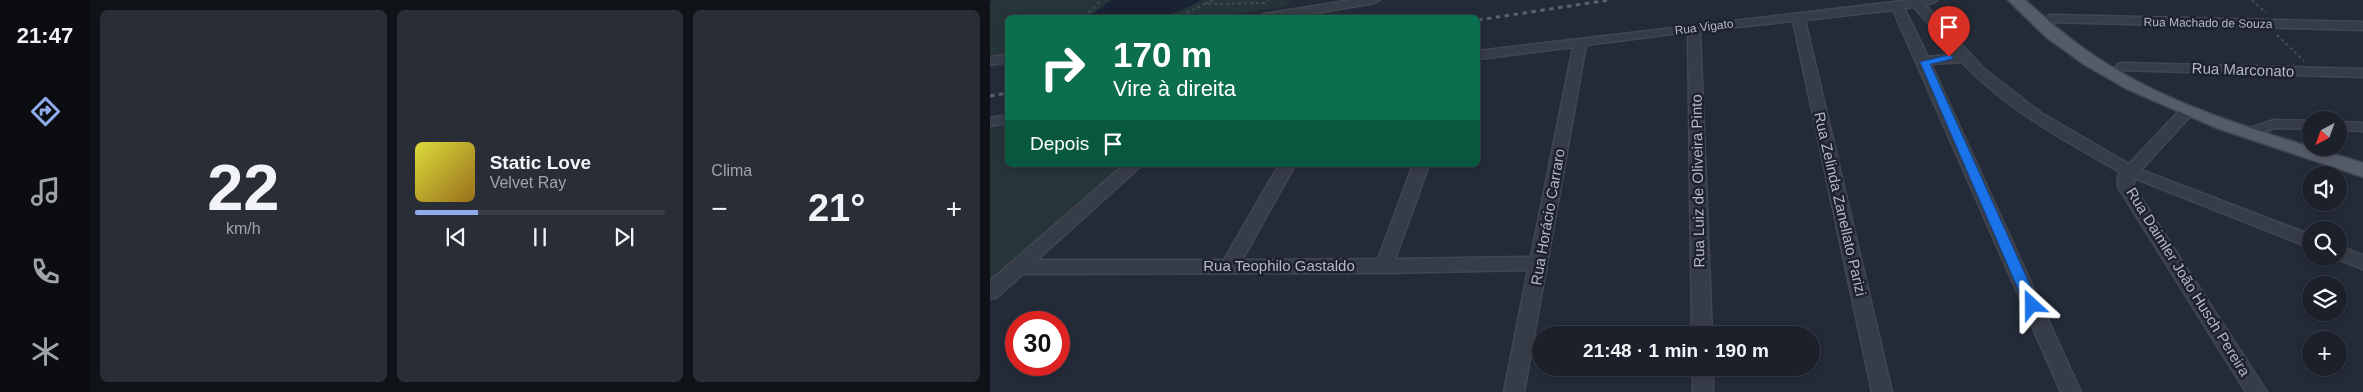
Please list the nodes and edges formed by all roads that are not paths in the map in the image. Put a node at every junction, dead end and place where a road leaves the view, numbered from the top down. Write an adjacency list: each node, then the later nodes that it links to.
1 (1300, 0): 7 (street)
2 (1374, 0): 7 (street)
3 (2016, 0): 21 (main road)
4 (2031, 0): 10 (main road)
5 (1924, 1): 6 (street, Rua Vigato); 16 (street)
6 (1897, 6): 9 (street, Rua Vigato); 18 (street)
7 (1292, 14): 8 (street)
8 (1285, 15)
9 (1798, 16): 12 (street, Rua Vigato); 48 (street, Rua Zelinda Zanellato Parizi)
10 (2052, 19): 11 (street, Rua Machado de Souza); 19 (main road)
11 (2363, 26)
12 (1694, 28): 13 (street, Rua Vigato); 44 (street, Rua Luiz de Oliveira Pinto)
13 (1580, 42): 14 (street, Rua Vigato); 39 (street, Rua Horácio Carraro)
14 (1480, 55)
15 (1005, 58): 17 (street)
16 (1964, 58): 18 (street); 35 (street)
17 (990, 61)
18 (1924, 62): 49 (street)
19 (2123, 67): 20 (street, Rua Marconato); 27 (main road)
20 (2363, 73)
21 (2187, 111): 27 (main road); 35 (street)
22 (1005, 120): 23 (street)
23 (990, 122)
24 (2302, 125): 27 (street)
25 (2348, 126): 26 (street)
26 (2363, 126)
27 (2255, 130): 28 (main road); 34 (main road)
28 (2302, 141)
29 (2348, 155): 30 (main road)
30 (2363, 159)
31 (1132, 167): 42 (street)
32 (1286, 167): 40 (street)
33 (1421, 167): 41 (street)
34 (2363, 170)
35 (2130, 171): 36 (street); 50 (street, Rua Daimler João Husch Pereira)
36 (2302, 238)
37 (2347, 255): 38 (street)
38 (2363, 262)
39 (1540, 263): 41 (street, Rua Teophilo Gastaldo); 46 (street, Rua Horácio Carraro)
40 (1230, 265): 41 (street, Rua Teophilo Gastaldo); 42 (street, Rua Teophilo Gastaldo)
41 (1384, 266)
42 (1018, 267): 43 (street)
43 (990, 292)
44 (1702, 326)
45 (1703, 376): 47 (street)
46 (1514, 392)
47 (1704, 392)
48 (1882, 392)
49 (2070, 392)
50 (2257, 392)

